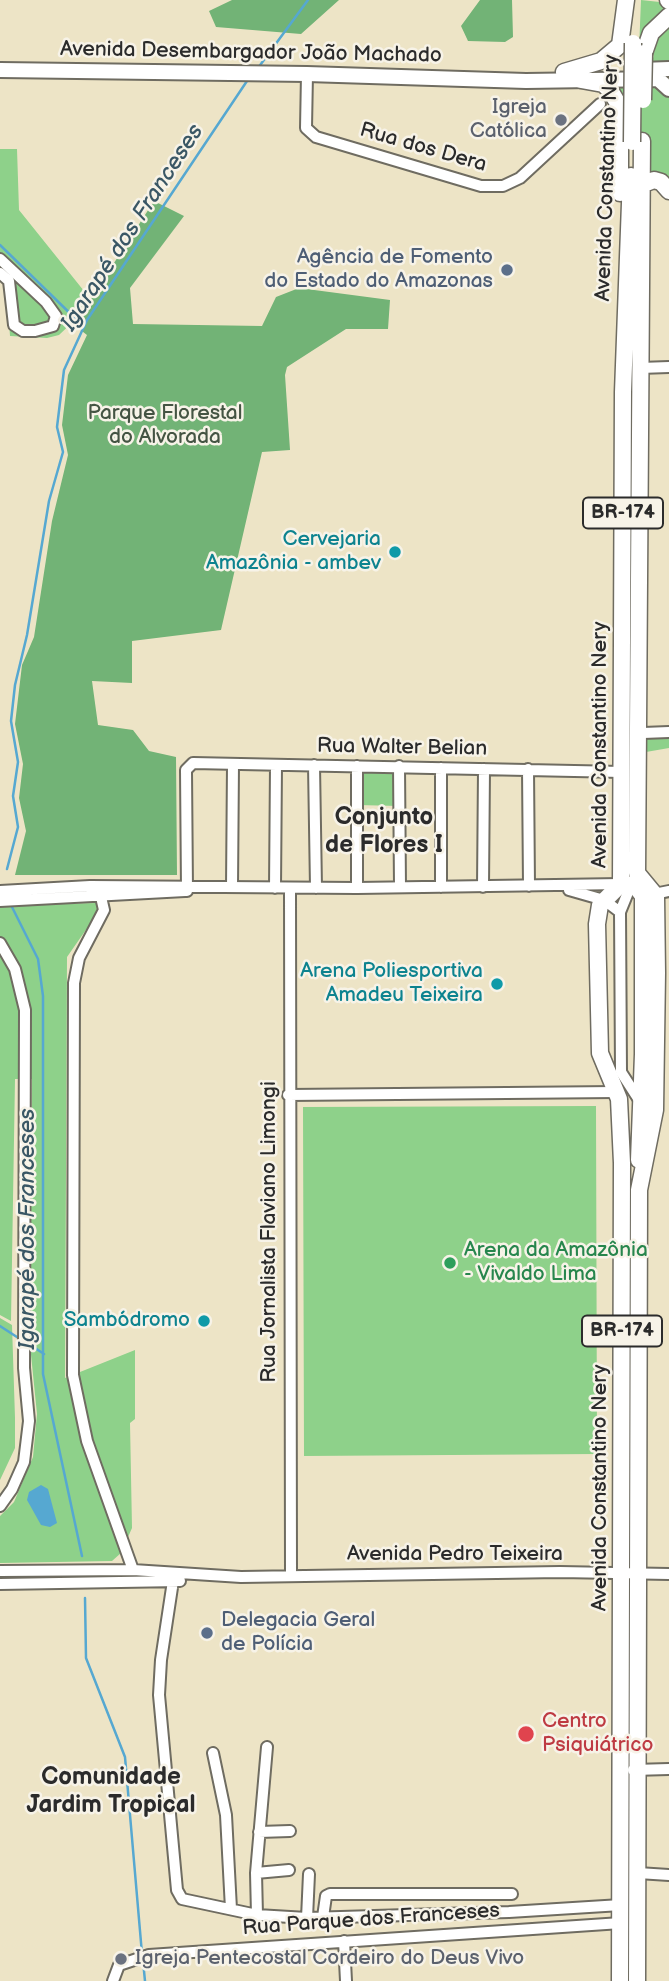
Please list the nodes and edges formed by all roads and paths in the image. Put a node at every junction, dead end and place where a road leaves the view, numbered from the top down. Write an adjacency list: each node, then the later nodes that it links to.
1 (625, 0): 6 (highway)
2 (635, 0): 4 (highway, Avenida Constantino Nery / BR-174)
3 (669, 16): 4 (highway)
4 (638, 48): 12 (highway, Avenida Constantino Nery / BR-174, bridge)
5 (0, 71): 7 (main road, Avenida Desembargador João Machado)
6 (564, 72): 8 (main road, Avenida Desembargador João Machado); 9 (main road, Avenida Desembargador João Machado)
7 (307, 74): 8 (main road, Avenida Desembargador João Machado); 11 (street, Rua dos Dera)
8 (500, 79): 10 (main road, Avenida Desembargador João Machado)
9 (665, 79): 10 (main road, Avenida Desembargador João Machado)
10 (581, 80): 16 (highway)
11 (600, 104)
12 (637, 142): 13 (highway, Avenida Constantino Nery / BR-174); 16 (highway, Avenida Constantino Nery / BR-174)
13 (641, 185): 14 (highway); 17 (highway, Avenida Constantino Nery / BR-174)
14 (669, 191)
15 (1, 266): 15 (street)
16 (625, 288): 29 (highway, Avenida Constantino Nery / BR-174)
17 (640, 368): 18 (street); 19 (highway, Avenida Constantino Nery / BR-174)
18 (669, 368)
19 (639, 727): 20 (street); 30 (highway, Avenida Constantino Nery / BR-174)
20 (669, 732)
21 (233, 764): 22 (street, Rua Walter Belian); 34 (street); 38 (street, Rua Walter Belian)
22 (275, 765): 23 (street, Rua Walter Belian); 39 (street)
23 (314, 765): 24 (street, Rua Walter Belian); 41 (street)
24 (357, 766): 25 (street, Rua Walter Belian); 42 (street)
25 (399, 766): 26 (street, Rua Walter Belian); 35 (street)
26 (442, 768): 27 (street, Rua Walter Belian); 36 (street)
27 (484, 769): 28 (street, Rua Walter Belian); 37 (street)
28 (528, 769): 29 (street, Rua Walter Belian); 32 (street)
29 (622, 772): 30 (highway, Avenida Constantino Nery / BR-174)
30 (629, 881): 33 (street); 44 (highway); 47 (highway, Avenida Constantino Nery); 49 (street); 53 (highway, BR-174)
31 (90, 886): 38 (street); 45 (street); 46 (street)
32 (529, 886): 33 (street); 37 (street)
33 (545, 886): 47 (street)
34 (232, 887): 38 (street); 39 (street)
35 (400, 887): 36 (street); 42 (street)
36 (441, 887): 37 (street)
37 (482, 887)
38 (187, 888): 46 (street)
39 (275, 888): 40 (street)
40 (290, 888): 41 (street); 52 (street, Rua Jornalista Flaviano Limongi)
41 (316, 888): 42 (street)
42 (357, 888)
43 (0, 891): 45 (street)
44 (662, 893): 54 (highway, Avenida Constantino Nery)
45 (26, 895): 46 (street); 48 (street)
46 (101, 897): 57 (street)
47 (604, 900): 49 (street); 51 (highway, Avenida Constantino Nery / BR-174)
48 (0, 901)
49 (620, 912): 53 (street)
50 (0, 943): 55 (street)
51 (616, 1092): 52 (street); 60 (highway, Avenida Constantino Nery / BR-174)
52 (288, 1095): 61 (street, Rua Jornalista Flaviano Limongi)
53 (640, 1103): 54 (highway, BR-174)
54 (639, 1190): 60 (highway, Avenida Constantino Nery / BR-174)
55 (0, 1506)
56 (118, 1570): 57 (street, Avenida Pedro Teixeira); 58 (street, Avenida Pedro Teixeira); 64 (street)
57 (133, 1570): 62 (street, Avenida Pedro Teixeira)
58 (0, 1571)
59 (669, 1574): 60 (street, Avenida Pedro Teixeira)
60 (629, 1575): 61 (street, Avenida Pedro Teixeira); 69 (highway, Avenida Constantino Nery / BR-174)
61 (291, 1576): 62 (street, Avenida Pedro Teixeira)
62 (242, 1577): 63 (street, Avenida Pedro Teixeira)
63 (173, 1581): 64 (street, Avenida Pedro Teixeira); 80 (street)
64 (108, 1583): 65 (street, Avenida Pedro Teixeira)
65 (0, 1584)
66 (267, 1747): 71 (street)
67 (213, 1753): 80 (street)
68 (669, 1769): 69 (street)
69 (630, 1770): 74 (highway, Avenida Constantino Nery / BR-174); 79 (highway, Avenida Constantino Nery / BR-174)
70 (290, 1831): 71 (street)
71 (259, 1832): 73 (street)
72 (289, 1870): 73 (street)
73 (256, 1872): 82 (street)
74 (638, 1873): 76 (street); 87 (highway, Avenida Constantino Nery / BR-174)
75 (309, 1874): 84 (street)
76 (669, 1875)
77 (458, 1893): 78 (street); 81 (street); 83 (street)
78 (512, 1894)
79 (621, 1905): 81 (street); 85 (highway, Avenida Constantino Nery / BR-174)
80 (231, 1909): 82 (street)
81 (457, 1913): 83 (street)
82 (257, 1915): 84 (street)
83 (323, 1917): 84 (street)
84 (307, 1919)
85 (621, 1923): 86 (street, Rua Parque dos Franceses); 90 (highway, Avenida Constantino Nery / BR-174)
86 (344, 1941): 88 (street, Rua Parque dos Franceses); 89 (street)
87 (637, 1980)
88 (113, 1981)
89 (346, 1981)
90 (620, 1981)

